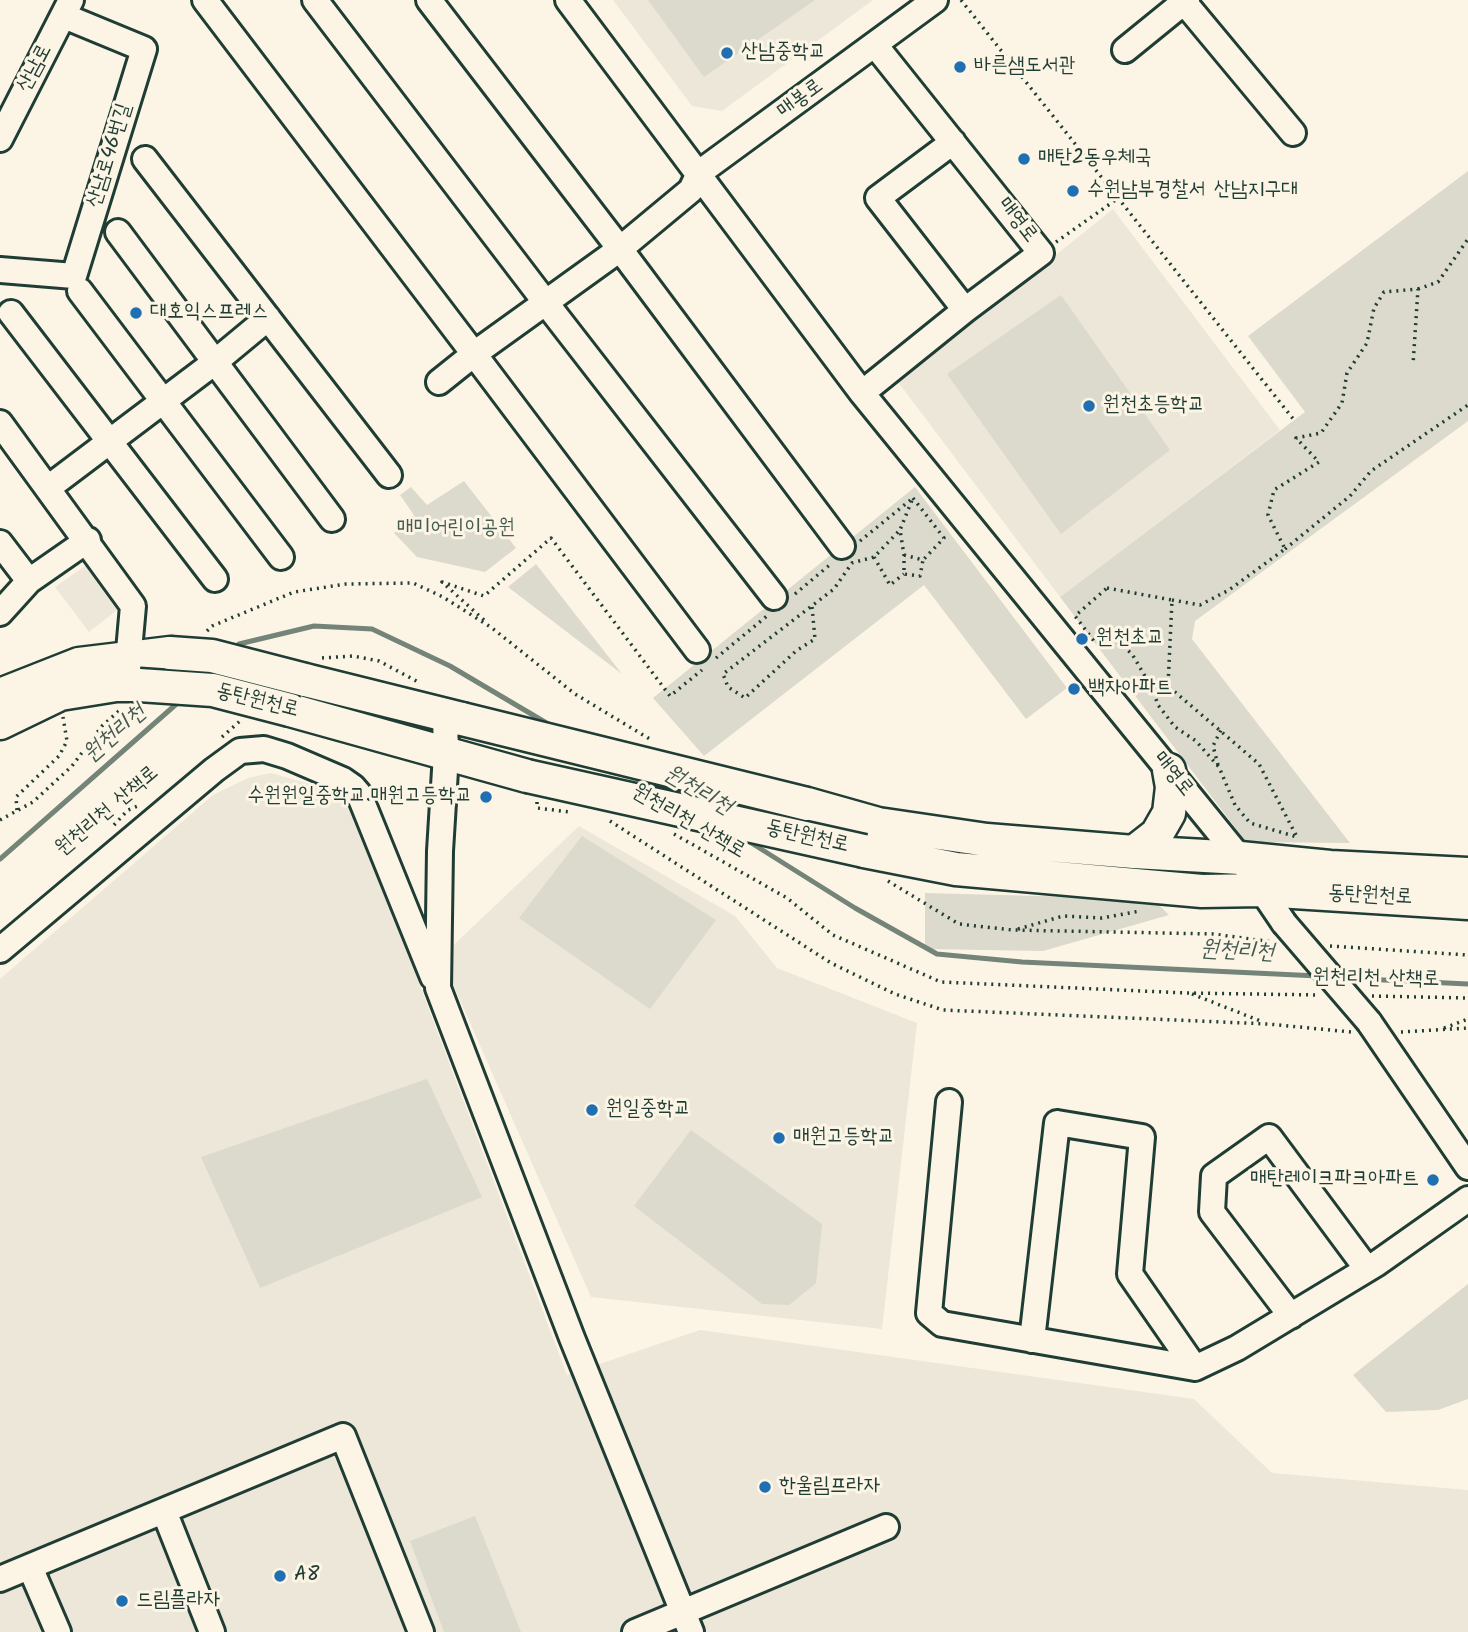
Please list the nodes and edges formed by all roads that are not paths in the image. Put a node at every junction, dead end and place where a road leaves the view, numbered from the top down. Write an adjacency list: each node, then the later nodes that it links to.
1 (205, 0): 23 (street)
2 (315, 0): 19 (street)
3 (429, 0): 16 (street)
4 (568, 0): 14 (street, 매영로)
5 (935, 0): 8 (street, 매봉로)
6 (1185, 1): 9 (street); 10 (street)
7 (68, 8): 11 (street, 산남로); 17 (street, 산남로46번길)
8 (875, 45): 12 (street, 매영로); 14 (street, 매봉로)
9 (1125, 50)
10 (1293, 133)
11 (0, 139)
12 (953, 142): 20 (street); 20 (street, 매영로)
13 (145, 159): 22 (street)
14 (699, 173): 16 (street, 매봉로); 26 (street, 매영로)
15 (118, 232): 24 (street)
16 (620, 249): 19 (street, 매봉로); 35 (street)
17 (0, 270)
18 (79, 291): 27 (street)
19 (546, 303): 23 (street, 매봉로); 39 (street)
20 (965, 310): 26 (street, 매영로)
21 (11, 313): 29 (street)
22 (268, 318): 24 (street); 30 (street)
23 (474, 354): 25 (street, 매봉로); 41 (street)
24 (215, 362): 27 (street); 32 (street)
25 (439, 382)
26 (862, 393): 47 (street, 매영로)
27 (163, 402): 29 (street); 36 (street)
28 (0, 424): 31 (street)
29 (110, 442): 31 (street); 37 (street)
30 (389, 475)
31 (48, 488): 33 (street)
32 (332, 519)
33 (88, 541): 38 (street); 42 (street)
34 (0, 543): 38 (street)
35 (842, 545)
36 (281, 557)
37 (215, 579)
38 (29, 581): 40 (street)
39 (774, 597)
40 (0, 613)
41 (697, 650)
42 (131, 676): 43 (main road, 동탄원천로); 44 (main road, 동탄원천로, bridge); 45 (main road, 동탄원천로); 46 (main road, 동탄원천로, bridge)
43 (0, 695)
44 (453, 717): 46 (street); 48 (main road, 동탄원천로, bridge)
45 (0, 723)
46 (446, 754): 51 (main road, 동탄원천로, bridge); 54 (street)
47 (1168, 770): 48 (main road); 49 (street, 매영로)
48 (1133, 852): 49 (main road, 동탄원천로)
49 (1240, 858): 50 (main road, 동탄원천로); 51 (street, 매영로)
50 (1468, 874)
51 (1262, 890): 52 (main road, 동탄원천로); 56 (street, 매영로, bridge)
52 (1468, 903)
53 (0, 950): 54 (street)
54 (438, 988): 66 (street)
55 (949, 1102): 60 (street)
56 (1468, 1167)
57 (1468, 1199): 58 (street)
58 (1367, 1269): 59 (street); 59 (street)
59 (1291, 1316): 61 (street)
60 (1032, 1340): 61 (street); 61 (street)
61 (1195, 1368)
62 (164, 1511): 64 (street); 68 (street); 69 (street)
63 (886, 1527): 66 (street)
64 (30, 1566): 65 (street); 67 (street)
65 (0, 1579)
66 (687, 1621): 70 (street)
67 (58, 1632)
68 (212, 1632)
69 (421, 1632)
70 (635, 1632)

